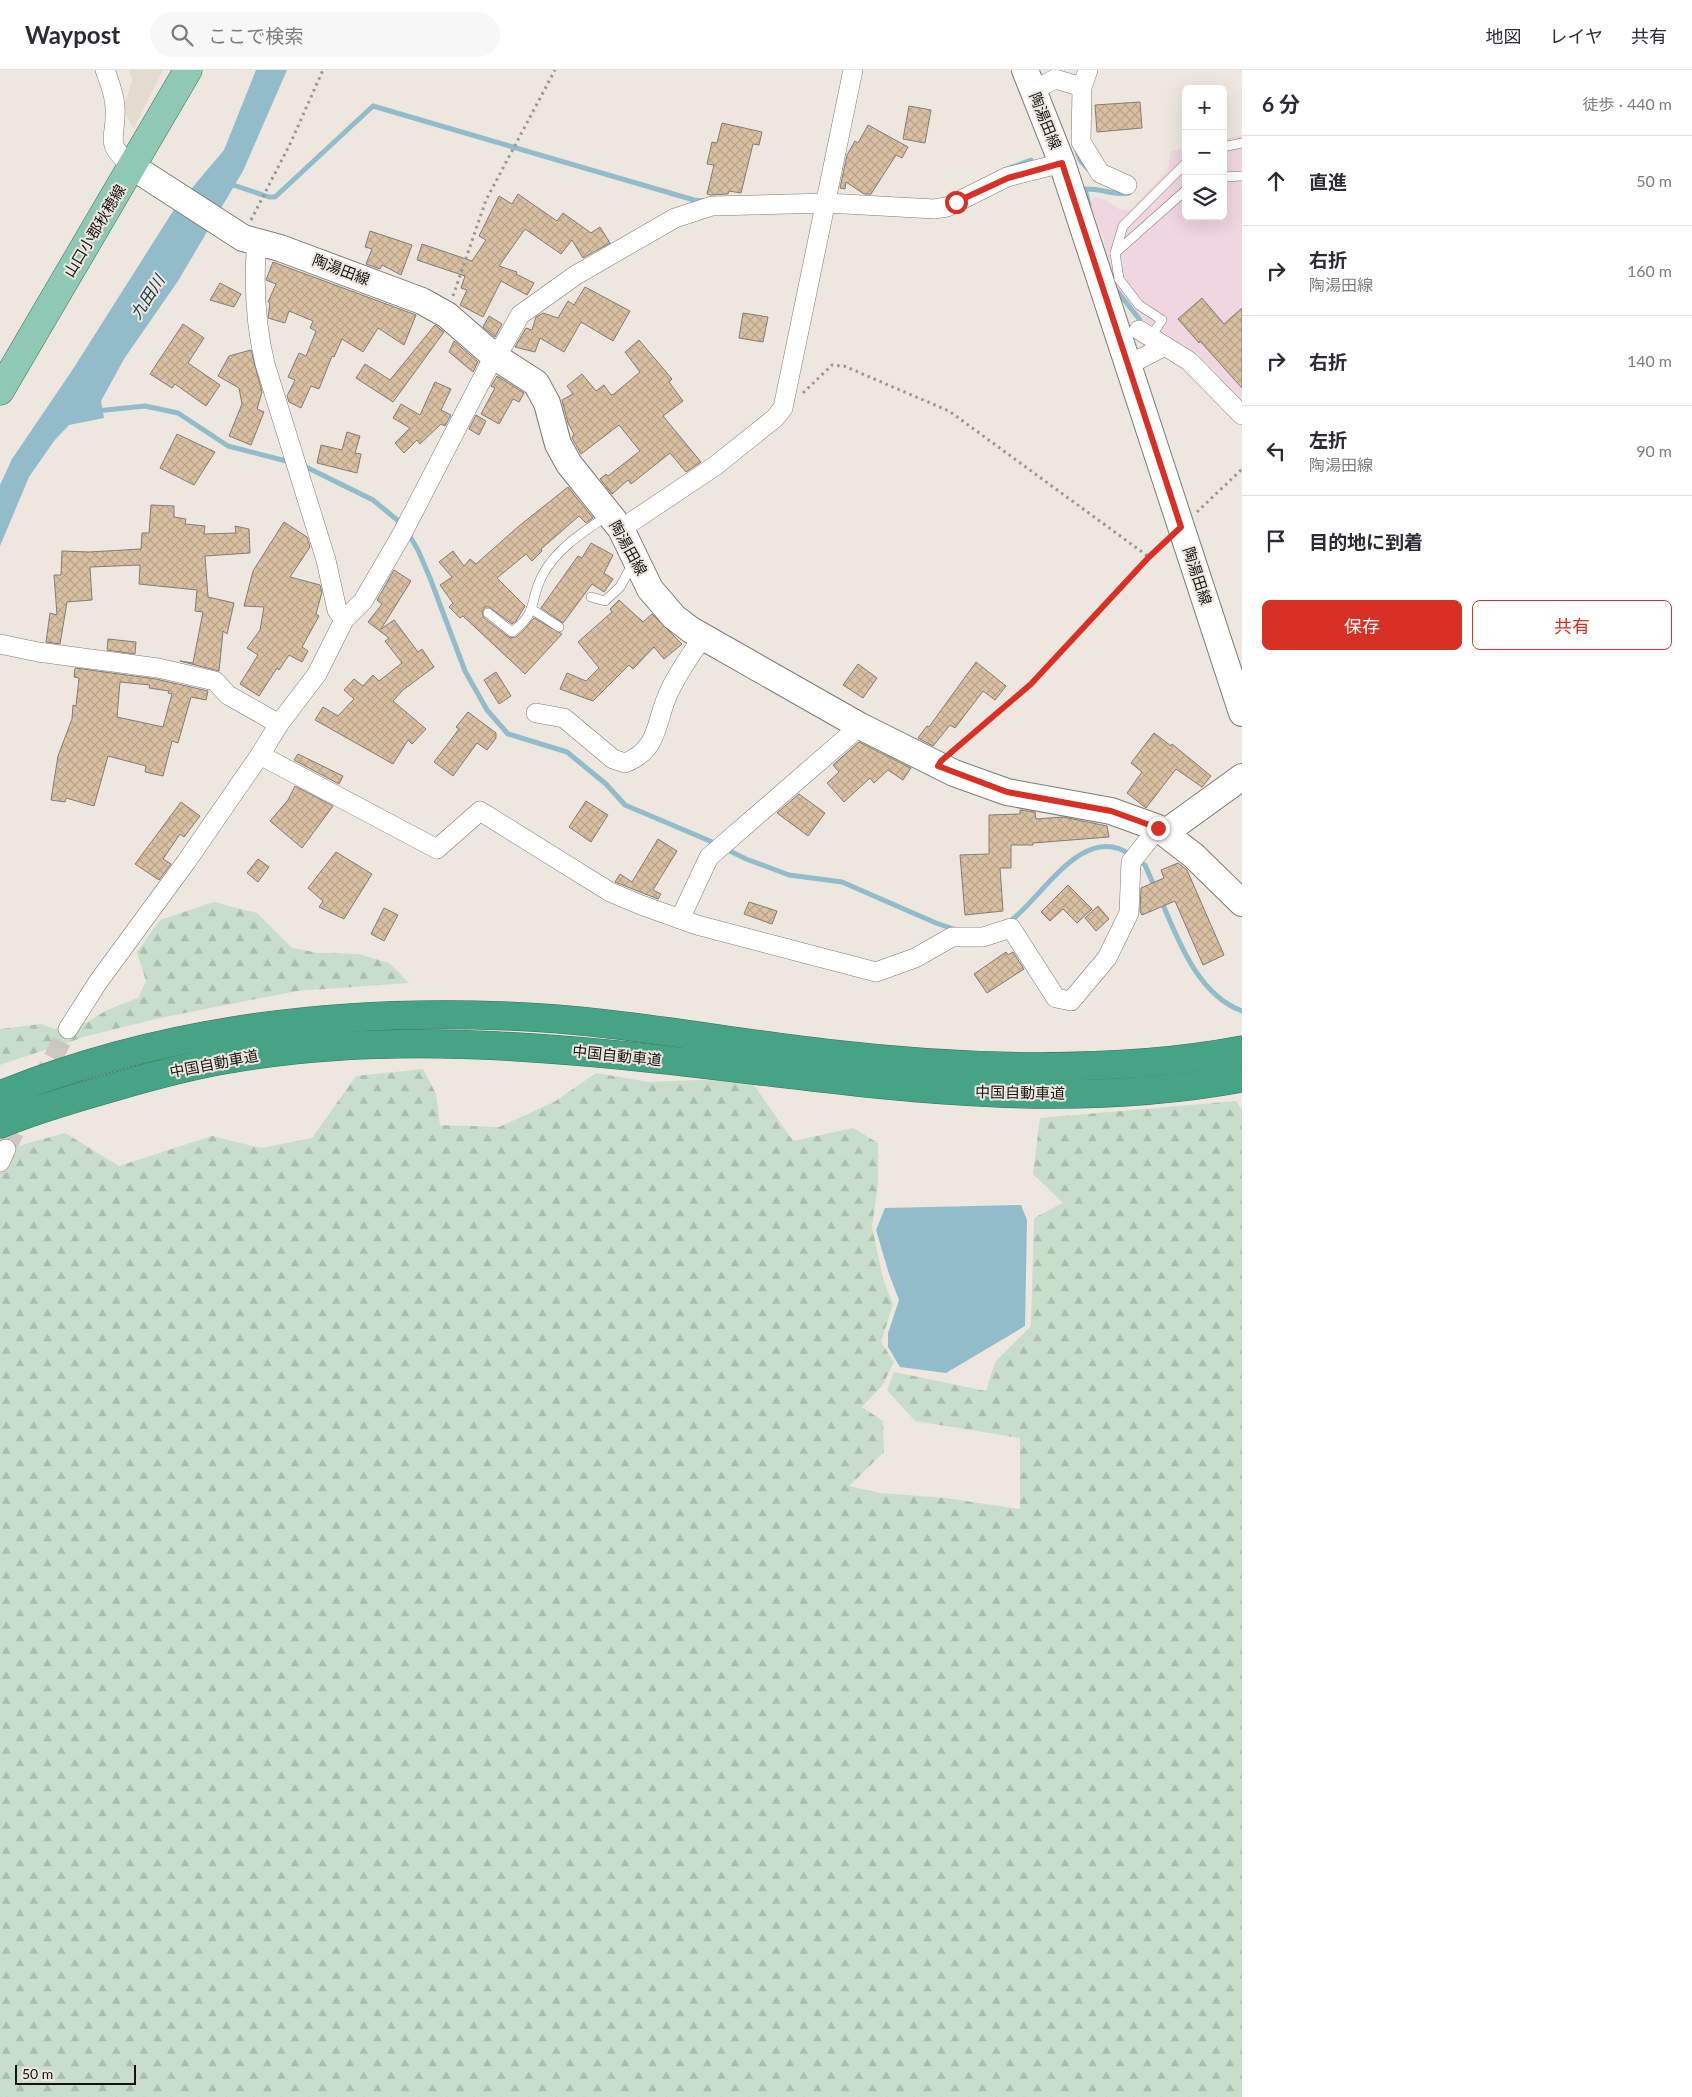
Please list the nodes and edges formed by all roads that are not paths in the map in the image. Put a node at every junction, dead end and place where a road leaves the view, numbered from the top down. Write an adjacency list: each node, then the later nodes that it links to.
1 (105, 70): 9 (street)
2 (188, 70): 9 (main road, 山口小郡秋穂線)
3 (853, 70): 15 (street)
4 (1085, 79): 5 (street); 13 (street)
5 (1029, 80): 8 (main road, 陶湯田線)
6 (1242, 143): 7 (lane)
7 (1227, 146)
8 (1062, 163): 15 (street); 20 (main road, 陶湯田線)
9 (133, 167): 16 (main road, 陶湯田線); 21 (main road, 山口小郡秋穂線)
10 (1182, 167): 17 (lane)
11 (1242, 176): 12 (lane)
12 (1227, 177)
13 (1127, 185)
14 (1182, 194): 17 (lane)
15 (827, 203): 19 (street); 23 (street)
16 (245, 238): 19 (main road, 陶湯田線); 28 (street)
17 (1115, 253): 18 (lane)
18 (1152, 337): 20 (street); 22 (street)
19 (494, 355): 23 (main road, 陶湯田線); 28 (street)
20 (1128, 365): 33 (main road, 陶湯田線)
21 (0, 391)
22 (1242, 415)
23 (615, 522): 24 (main road, 陶湯田線); 26 (lane)
24 (636, 558): 25 (lane); 30 (main road, 陶湯田線)
25 (591, 597)
26 (533, 610): 27 (lane); 29 (lane)
27 (488, 613)
28 (344, 620): 34 (street)
29 (559, 627)
30 (703, 637): 32 (street); 35 (main road, 陶湯田線)
31 (0, 644): 34 (street)
32 (536, 713)
33 (1242, 713)
34 (278, 724): 36 (street)
35 (860, 726): 38 (main road, 陶湯田線); 40 (street)
36 (260, 755): 40 (street); 41 (street)
37 (1242, 777): 38 (main road)
38 (1162, 830): 39 (main road, 陶湯田線); 40 (street)
39 (1242, 903)
40 (680, 919)
41 (68, 1029)
42 (1242, 1050): 44 (highway, 中国自動車道)
43 (1242, 1078): 45 (highway, 中国自動車道)
44 (0, 1095)
45 (2, 1145)

